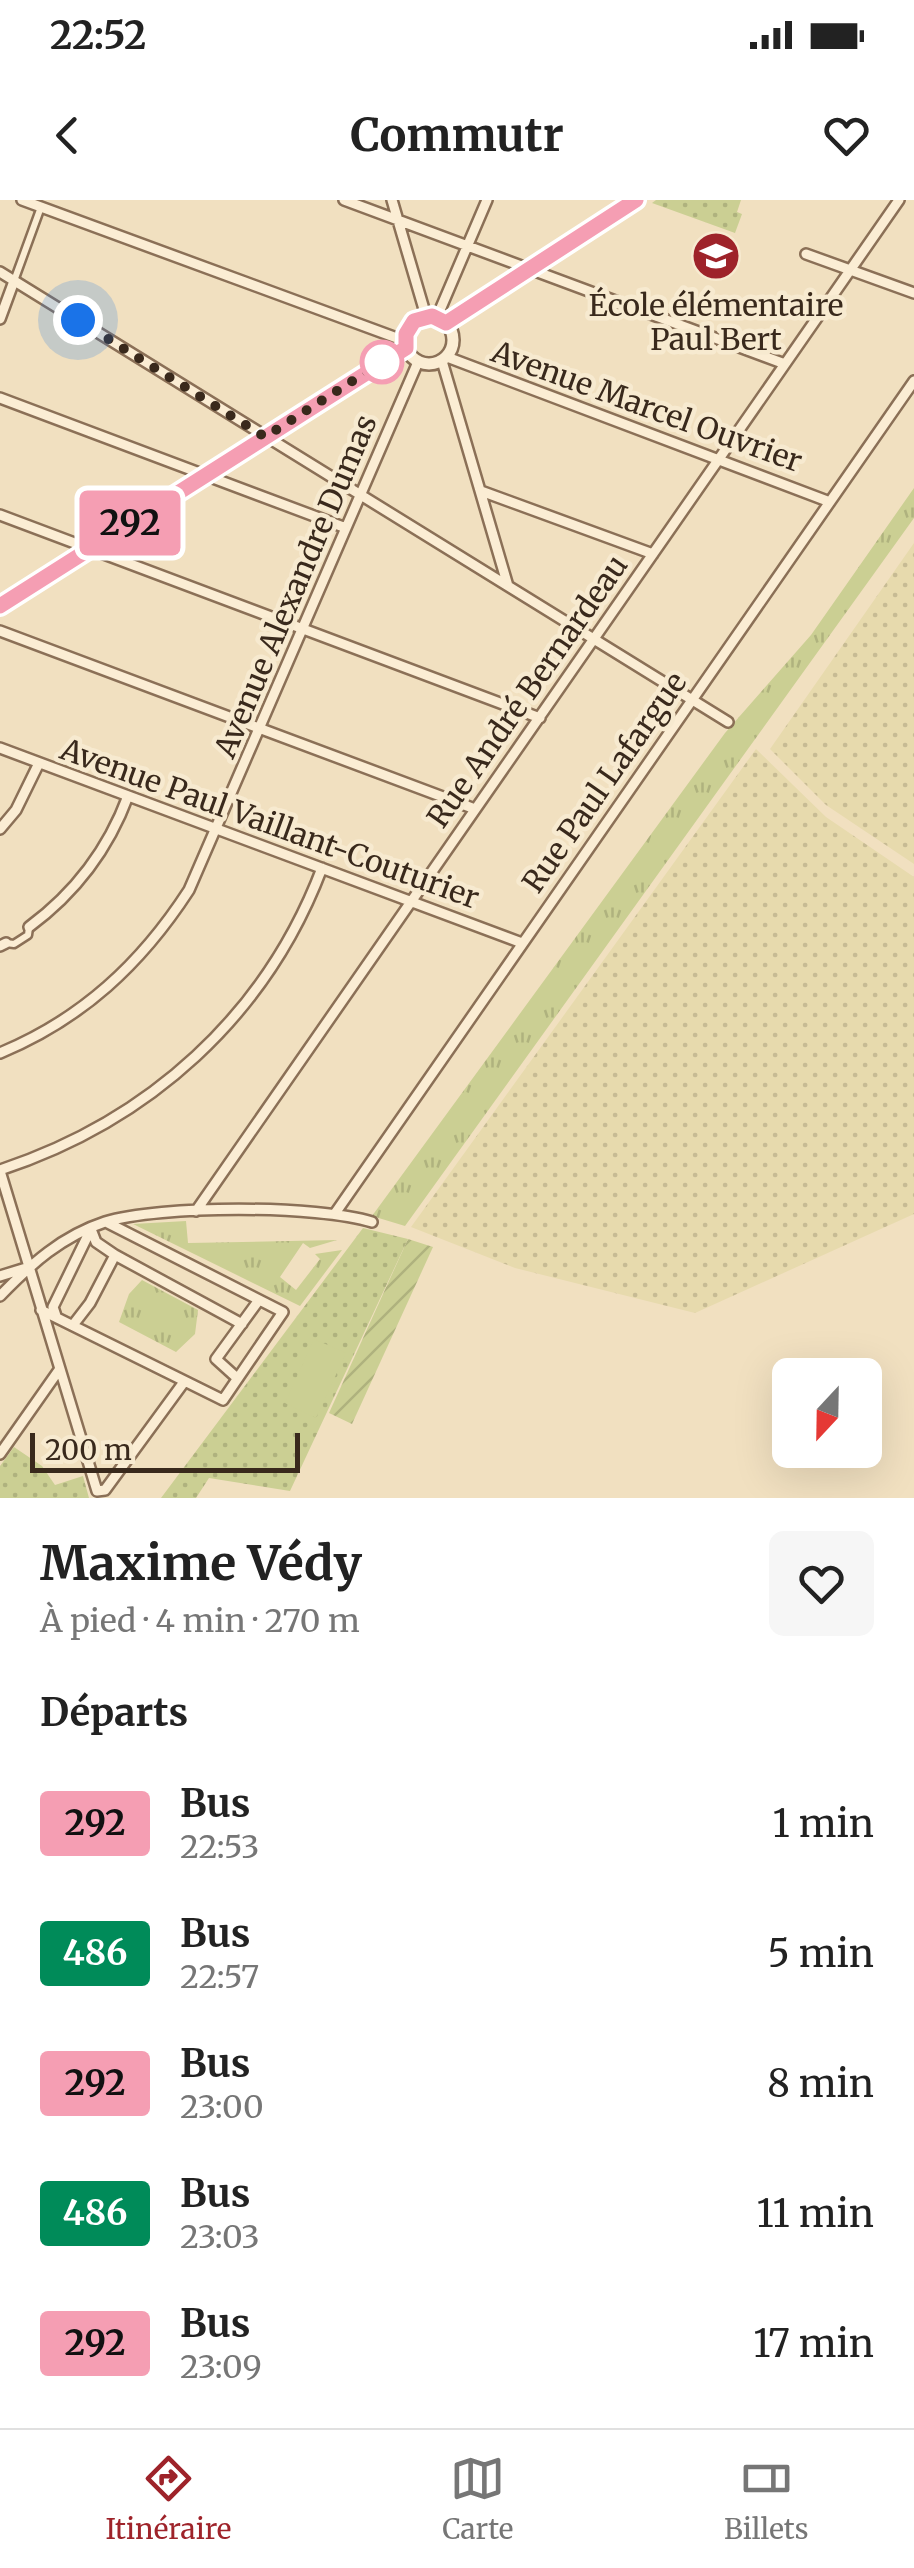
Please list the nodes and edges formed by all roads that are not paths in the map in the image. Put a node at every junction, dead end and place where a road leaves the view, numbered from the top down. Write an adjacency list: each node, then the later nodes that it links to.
1 (22, 200): 7 (street)
2 (344, 200): 8 (street)
3 (392, 200): 8 (street)
4 (487, 200): 9 (street)
5 (636, 200): 11 (street)
6 (899, 200): 12 (street, Rue André Bernardeau)
7 (42, 204): 14 (street); 18 (street)
8 (400, 222): 9 (street); 17 (street)
9 (467, 246): 11 (street); 17 (street)
10 (806, 254): 12 (street)
11 (528, 268): 17 (street); 21 (street)
12 (852, 270): 15 (street); 21 (street, Rue André Bernardeau)
13 (0, 272): 14 (street)
14 (14, 281): 16 (street); 24 (street)
15 (914, 293)
16 (0, 319)
17 (436, 319): 18 (street); 19 (street)
18 (405, 344): 20 (street); 24 (street)
19 (444, 359): 20 (street); 25 (street, Avenue Marcel Ouvrier); 27 (street)
20 (418, 362): 28 (street, Avenue Alexandre Dumas)
21 (785, 364): 25 (street, Rue André Bernardeau)
22 (914, 381): 29 (street, Rue Paul Lafargue)
23 (0, 398): 26 (street)
24 (265, 437): 26 (street); 28 (street)
25 (719, 460): 29 (street, Avenue Marcel Ouvrier); 33 (street, Rue André Bernardeau)
26 (204, 476): 31 (street); 32 (street)
27 (481, 490): 33 (street); 34 (street)
28 (361, 496): 31 (street, Avenue Alexandre Dumas); 34 (street)
29 (830, 502): 39 (street, Rue Paul Lafargue)
30 (0, 515): 32 (street)
31 (346, 528): 36 (street, Avenue Alexandre Dumas)
32 (89, 548): 35 (street); 36 (street)
33 (652, 554): 38 (street, Rue André Bernardeau)
34 (508, 586): 38 (street)
35 (0, 606)
36 (304, 628): 40 (street); 42 (street, Avenue Alexandre Dumas)
37 (0, 631): 42 (street)
38 (594, 639): 39 (street); 40 (street, Rue André Bernardeau)
39 (691, 700): 41 (street); 52 (street, Rue Paul Lafargue)
40 (540, 718): 46 (street, Rue André Bernardeau)
41 (728, 722)
42 (262, 728): 46 (street); 48 (street, Avenue Alexandre Dumas)
43 (0, 748): 44 (street, Avenue Paul Vaillant-Couturier)
44 (40, 764): 45 (street, Avenue Paul Vaillant-Couturier); 47 (street)
45 (128, 796): 48 (street, Avenue Paul Vaillant-Couturier); 51 (street)
46 (475, 809): 50 (street, Rue André Bernardeau)
47 (0, 829)
48 (218, 830): 49 (street, Avenue Paul Vaillant-Couturier); 54 (street, Avenue Alexandre Dumas)
49 (322, 868): 50 (street, Avenue Paul Vaillant-Couturier); 55 (street)
50 (410, 902): 52 (street, Avenue Paul Vaillant-Couturier); 56 (street, Rue André Bernardeau)
51 (29, 927): 53 (street)
52 (522, 943): 57 (street, Rue Paul Lafargue)
53 (3, 945)
54 (0, 1053)
55 (0, 1170): 62 (street)
56 (196, 1212): 57 (street); 58 (street)
57 (336, 1212): 59 (street)
58 (106, 1222): 60 (street); 65 (street)
59 (372, 1222)
60 (91, 1230): 61 (street); 62 (street); 67 (street)
61 (115, 1256): 68 (street); 69 (street)
62 (28, 1267): 63 (street); 64 (street); 66 (street)
63 (0, 1276)
64 (0, 1296)
65 (259, 1300): 69 (street); 71 (street)
66 (41, 1310): 67 (street); 70 (street)
67 (56, 1316): 68 (street)
68 (73, 1324): 72 (street)
69 (242, 1324): 71 (street)
70 (59, 1370): 72 (street); 73 (street)
71 (237, 1378): 72 (street)
72 (184, 1382)
73 (0, 1454)

